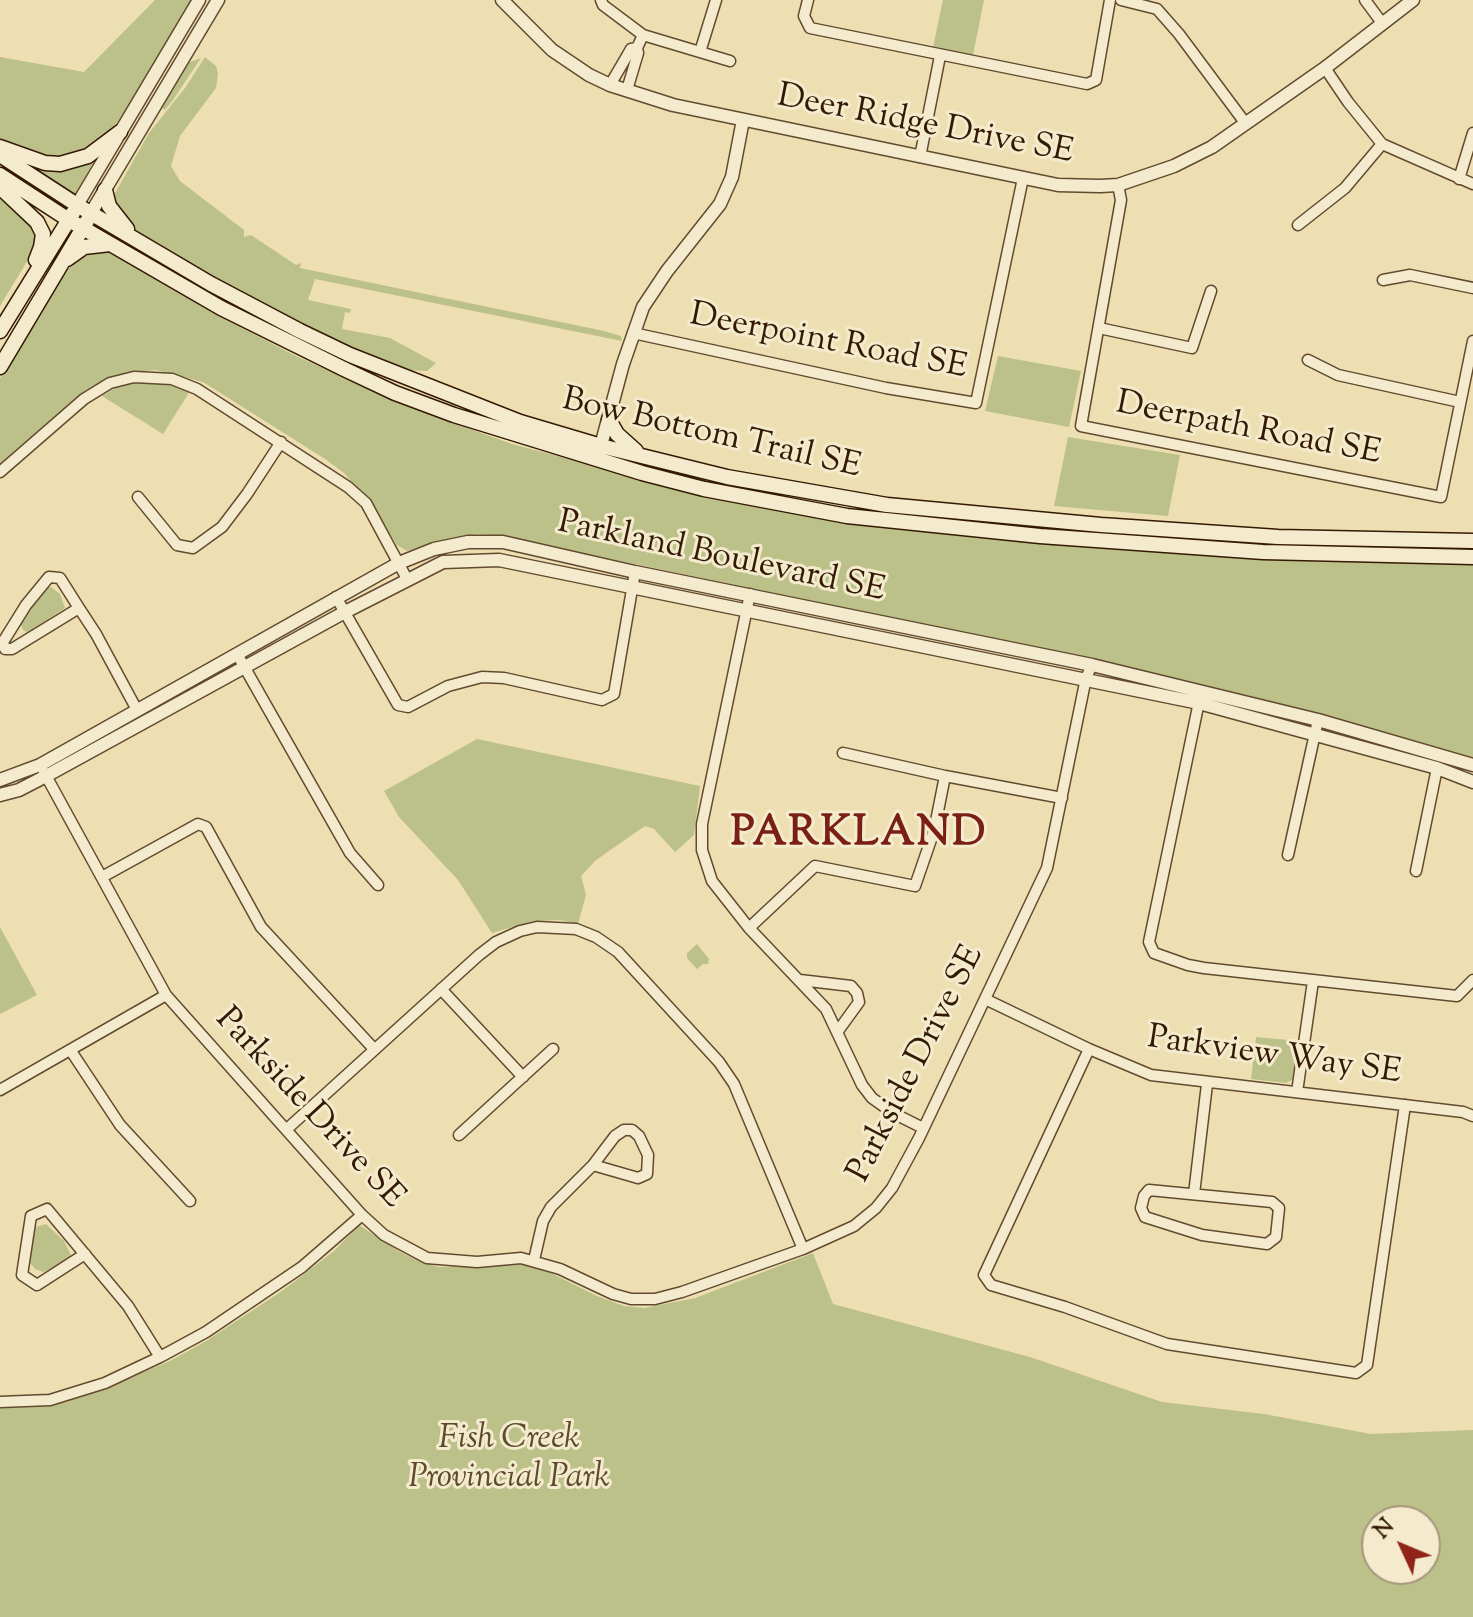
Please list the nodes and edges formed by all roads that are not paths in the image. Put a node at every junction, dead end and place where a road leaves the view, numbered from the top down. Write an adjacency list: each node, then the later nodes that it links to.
1 (199, 0): 22 (street)
2 (218, 0): 34 (street)
3 (502, 0): 18 (street, Deer Ridge Drive SE)
4 (601, 0): 12 (street)
5 (716, 0): 14 (street)
6 (808, 0): 15 (street)
7 (1110, 0): 15 (street)
8 (1121, 0): 21 (street)
9 (1365, 0): 11 (street)
10 (1413, 0): 11 (street, Deer Ridge Drive SE)
11 (1382, 23): 17 (street, Deer Ridge Drive SE)
12 (643, 35): 13 (street); 14 (street)
13 (637, 48): 18 (street); 19 (street)
14 (700, 52): 16 (street)
15 (940, 56): 27 (street)
16 (730, 61)
17 (1325, 68): 21 (street, Deer Ridge Drive SE); 24 (street)
18 (610, 85): 19 (street, Deer Ridge Drive SE)
19 (627, 90): 20 (street, Deer Ridge Drive SE)
20 (743, 120): 27 (street, Deer Ridge Drive SE); 49 (street)
21 (1246, 124): 32 (street, Deer Ridge Drive SE)
22 (120, 132): 25 (main road); 35 (street)
23 (1473, 133): 30 (street)
24 (1382, 144): 30 (street); 38 (street)
25 (0, 147)
26 (0, 155): 35 (main road, Bow Bottom Trail SE)
27 (920, 157): 29 (street, Deer Ridge Drive SE)
28 (0, 175): 37 (main road, Bow Bottom Trail SE)
29 (1023, 178): 32 (street, Deer Ridge Drive SE); 49 (street, Deerpoint Road SE)
30 (1459, 179): 31 (street)
31 (1473, 184)
32 (1118, 185): 47 (street, Deerpath Road SE)
33 (0, 187): 46 (main road)
34 (105, 190): 36 (street); 40 (main road)
35 (77, 205): 36 (main road, Bow Bottom Trail SE); 37 (main road)
36 (91, 213): 39 (main road); 40 (main road, Bow Bottom Trail SE)
37 (69, 220): 39 (main road, Bow Bottom Trail SE); 46 (main road)
38 (1298, 225)
39 (83, 228): 41 (main road, Bow Bottom Trail SE); 42 (main road)
40 (134, 239): 56 (main road, Bow Bottom Trail SE)
41 (110, 244): 42 (main road); 56 (main road, Bow Bottom Trail SE)
42 (63, 261): 52 (main road)
43 (1383, 280): 44 (street)
44 (1473, 288)
45 (1211, 291): 47 (street)
46 (20, 299): 48 (main road)
47 (1099, 328): 53 (street, Deerpath Road SE)
48 (0, 331)
49 (633, 333): 54 (street)
50 (1473, 341): 53 (street, Deerpath Road SE)
51 (1308, 360): 53 (street)
52 (0, 367)
53 (1460, 402)
54 (609, 420): 56 (street); 57 (main road)
55 (281, 442): 58 (street); 59 (street); 62 (street)
56 (599, 454): 57 (main road, Bow Bottom Trail SE); 61 (main road, Bow Bottom Trail SE)
57 (643, 455): 60 (main road, Bow Bottom Trail SE)
58 (0, 472)
59 (138, 497)
60 (1473, 541)
61 (1473, 557)
62 (399, 563): 63 (street, Parkland Boulevard SE); 64 (street); 67 (street, Parkland Boulevard SE)
63 (635, 572): 65 (street); 66 (street, Parkland Boulevard SE)
64 (407, 579): 65 (street, Parkland Boulevard SE); 70 (street, Parkland Boulevard SE)
65 (632, 587): 69 (street, Parkland Boulevard SE); 70 (street)
66 (750, 594): 69 (street); 72 (street, Parkland Boulevard SE)
67 (336, 597): 70 (street); 71 (street, Parkland Boulevard SE)
68 (79, 608): 68 (street); 76 (street)
69 (746, 610): 74 (street, Parkland Boulevard SE); 92 (street)
70 (345, 612): 73 (street, Parkland Boulevard SE)
71 (237, 654): 73 (street); 76 (street, Parkland Boulevard SE)
72 (1092, 665): 74 (street, Parkside Drive SE); 75 (street, Parkland Boulevard SE)
73 (245, 667): 82 (street, Parkland Boulevard SE); 91 (street)
74 (1086, 678): 75 (street, Parkland Boulevard SE); 87 (street, Parkside Drive SE)
75 (1200, 697): 77 (street, Parkland Boulevard SE); 78 (street, Parkland Boulevard SE); 95 (street)
76 (137, 710): 82 (street, Parkland Boulevard SE)
77 (1318, 720): 78 (street); 80 (street, Parkland Boulevard SE)
78 (1314, 734): 81 (street, Parkland Boulevard SE); 88 (street)
79 (843, 753): 83 (street)
80 (1473, 765)
81 (1437, 768): 85 (street, Parkland Boulevard SE); 89 (street)
82 (43, 771): 84 (street, Parkland Boulevard SE); 86 (street, Parkland Boulevard SE); 90 (street, Parkside Drive SE)
83 (945, 776): 87 (street); 92 (street)
84 (0, 780)
85 (1473, 782)
86 (0, 795)
87 (1062, 798): 98 (street, Parkside Drive SE)
88 (1288, 855)
89 (1416, 871)
90 (102, 877): 97 (street, Parkside Drive SE); 100 (street)
91 (378, 885)
92 (749, 928): 93 (street)
93 (798, 979): 99 (street); 99 (street)
94 (1473, 980): 95 (street)
95 (1313, 981): 107 (street)
96 (441, 989): 100 (street); 104 (street); 117 (street)
97 (166, 995): 103 (street); 111 (street, Parkside Drive SE)
98 (985, 999): 102 (street, Parkview Way SE); 110 (street, Parkside Drive SE)
99 (838, 1031): 110 (street)
100 (374, 1049): 111 (street)
101 (553, 1049): 104 (street)
102 (1089, 1049): 105 (street, Parkview Way SE); 108 (street)
103 (71, 1051): 106 (street); 115 (street)
104 (523, 1077): 112 (street)
105 (1207, 1084): 107 (street, Parkview Way SE); 114 (street)
106 (0, 1090)
107 (1297, 1092): 108 (street, Parkview Way SE)
108 (1405, 1105): 109 (street, Parkview Way SE)
109 (1473, 1116)
110 (923, 1128): 117 (street, Parkside Drive SE)
111 (287, 1129): 116 (street, Parkside Drive SE)
112 (459, 1135)
113 (593, 1165): 113 (street); 119 (street)
114 (1194, 1194): 114 (street)
115 (190, 1201)
116 (362, 1215): 119 (street, Parkside Drive SE); 120 (street)
117 (803, 1249): 119 (street, Parkside Drive SE)
118 (85, 1254): 118 (street); 120 (street)
119 (534, 1260)
120 (160, 1357): 121 (street)
121 (0, 1402)

